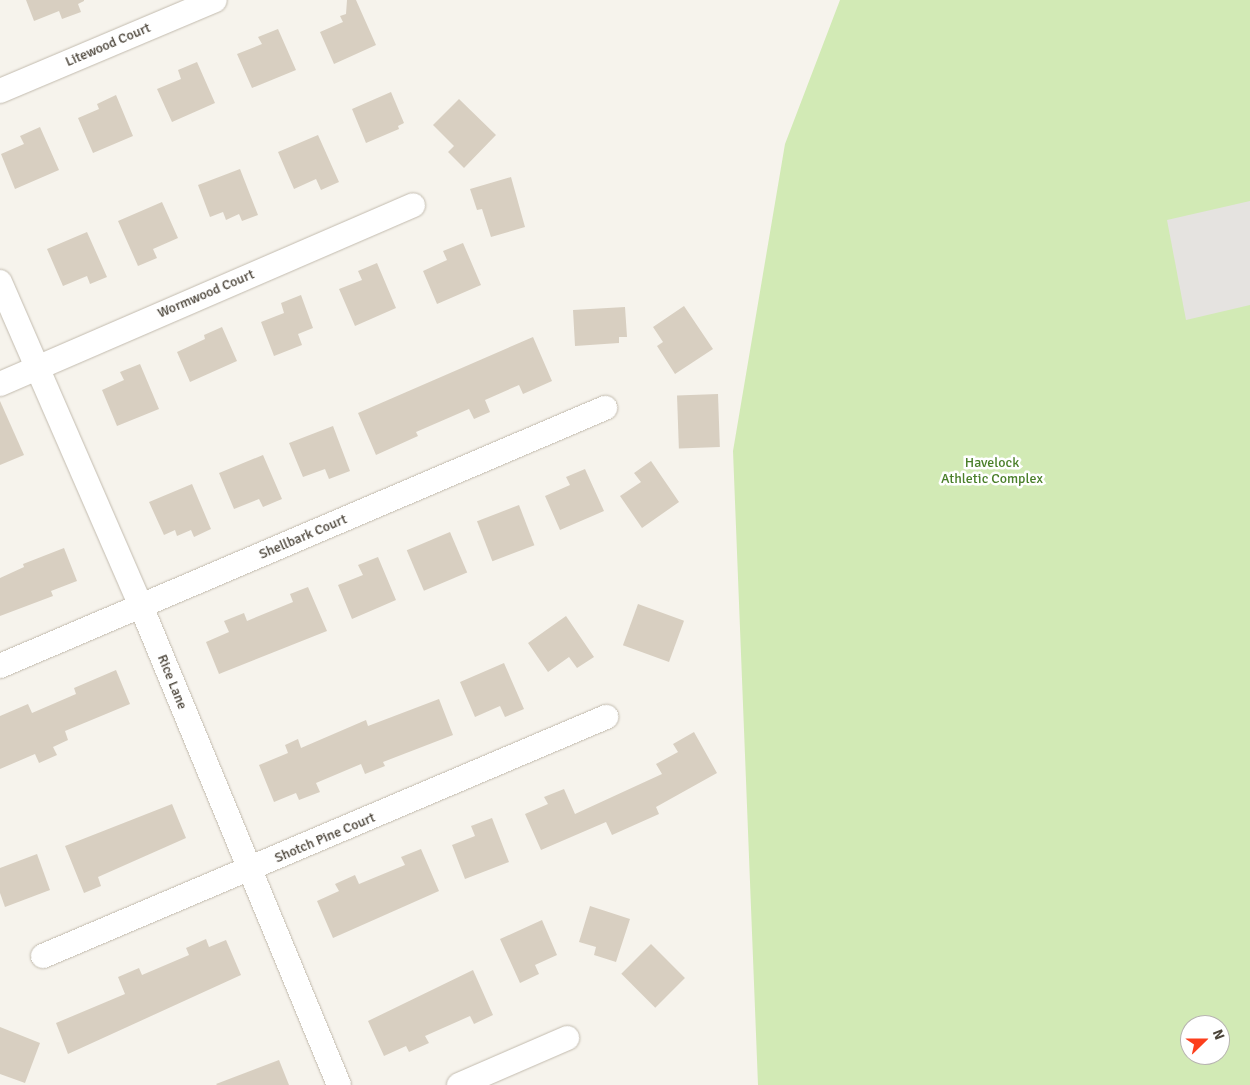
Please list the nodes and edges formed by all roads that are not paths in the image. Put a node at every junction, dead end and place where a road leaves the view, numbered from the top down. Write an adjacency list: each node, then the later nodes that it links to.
1 (215, 0): 2 (street, Litewood Court)
2 (0, 91)
3 (413, 205): 5 (street, Wormwood Court)
4 (0, 282): 5 (street, Rice Lane)
5 (38, 368): 6 (street, Wormwood Court); 8 (street, Rice Lane)
6 (0, 384)
7 (605, 408): 8 (street, Shellbark Court)
8 (141, 606): 9 (street, Shellbark Court); 11 (street, Rice Lane)
9 (0, 666)
10 (606, 717): 11 (street, Shotch Pine Court)
11 (249, 870): 12 (street, Shotch Pine Court); 14 (street, Rice Lane)
12 (43, 956)
13 (567, 1038): 15 (street)
14 (339, 1085)
15 (459, 1085)

